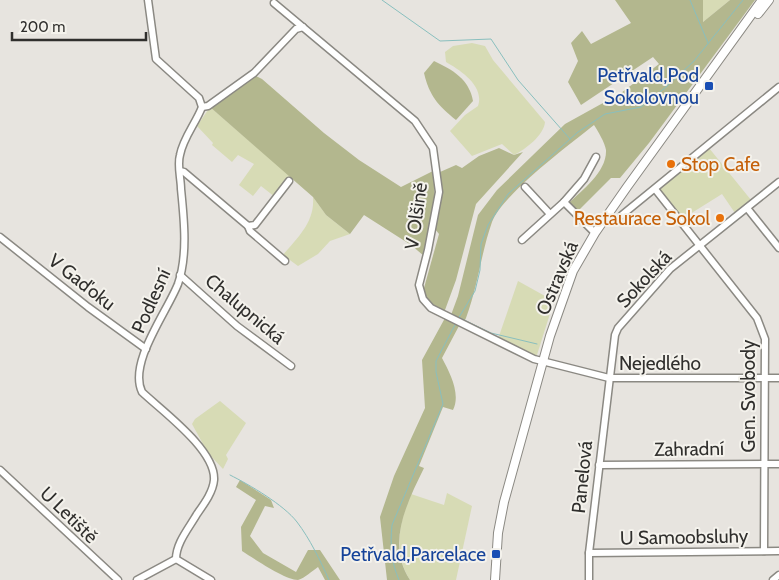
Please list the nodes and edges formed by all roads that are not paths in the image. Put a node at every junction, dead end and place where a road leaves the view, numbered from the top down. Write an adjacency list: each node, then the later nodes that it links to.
1 (148, 0): 8 (street)
2 (762, 0): 6 (main road, Ostravská)
3 (769, 0): 6 (main road, Ostravská)
4 (274, 3): 5 (street, V Olšině)
5 (303, 27): 8 (street); 28 (street, V Olšině)
6 (742, 29): 20 (main road, Ostravská)
7 (779, 87): 14 (street)
8 (202, 107): 10 (street, Podlesní)
9 (596, 157): 15 (street)
10 (180, 171): 19 (street); 26 (street, Podlesní)
11 (289, 181): 19 (street)
12 (779, 182): 16 (street, Sokolská)
13 (525, 186): 17 (street)
14 (655, 189): 18 (street); 23 (street, Gen. Svobody)
15 (564, 202): 17 (street); 20 (street)
16 (747, 208): 23 (street, Sokolská); 24 (street)
17 (550, 214): 22 (street)
18 (622, 215)
19 (248, 226): 25 (street)
20 (595, 233): 28 (main road, Ostravská)
21 (0, 237): 27 (street, V Gaďoku)
22 (522, 240)
23 (700, 245): 30 (street, Sokolská); 31 (street, Gen. Svobody)
24 (779, 248)
25 (285, 261)
26 (180, 276): 27 (street, Podlesní); 29 (street, Chalupnická)
27 (146, 349): 40 (street, Podlesní)
28 (543, 362): 30 (street, Nejedlého); 45 (main road, Ostravská)
29 (291, 366)
30 (609, 378): 31 (street, Nejedlého); 35 (street, Panelová)
31 (764, 378): 32 (street, Nejedlého); 33 (street, Gen. Svobody)
32 (779, 378)
33 (763, 464): 34 (street, Zahradní); 35 (street, Zahradní); 37 (street, Gen. Svobody)
34 (779, 464)
35 (599, 465): 39 (street, Panelová)
36 (0, 470): 42 (street, U Letiště)
37 (764, 551): 38 (street, U Samoobsluhy); 39 (street, U Samoobsluhy)
38 (779, 551)
39 (589, 553): 46 (street, Panelová)
40 (176, 559): 43 (street); 44 (street)
41 (779, 575): 47 (street)
42 (118, 580)
43 (137, 580)
44 (211, 580)
45 (495, 580)
46 (589, 580)
47 (773, 580)

